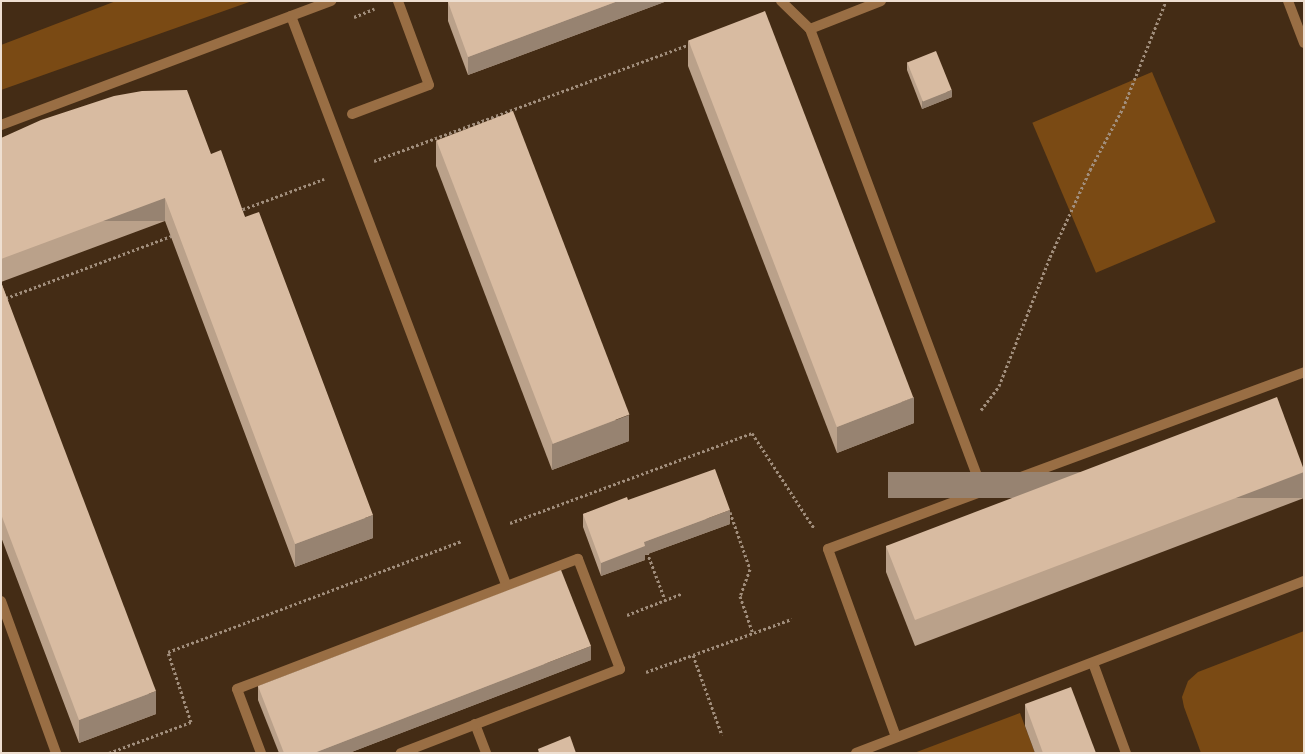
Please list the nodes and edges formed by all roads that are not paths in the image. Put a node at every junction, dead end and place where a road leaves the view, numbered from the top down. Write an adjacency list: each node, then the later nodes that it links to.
1 (331, 1): 6 (street)
2 (398, 1): 9 (street)
3 (781, 1): 7 (street)
4 (881, 1): 7 (street)
5 (1288, 1): 8 (street)
6 (290, 16): 10 (street); 14 (street)
7 (810, 29): 12 (street)
8 (1304, 43)
9 (352, 114)
10 (1, 125)
11 (1304, 372): 12 (street)
12 (983, 491): 18 (street)
13 (1304, 581): 16 (street)
14 (507, 587): 17 (street); 20 (street)
15 (1, 601): 19 (street)
16 (1093, 663): 18 (street); 24 (street)
17 (475, 724): 21 (street); 22 (street)
18 (896, 738): 23 (street)
19 (56, 753)
20 (261, 753)
21 (400, 753)
22 (486, 753)
23 (856, 753)
24 (1126, 753)

